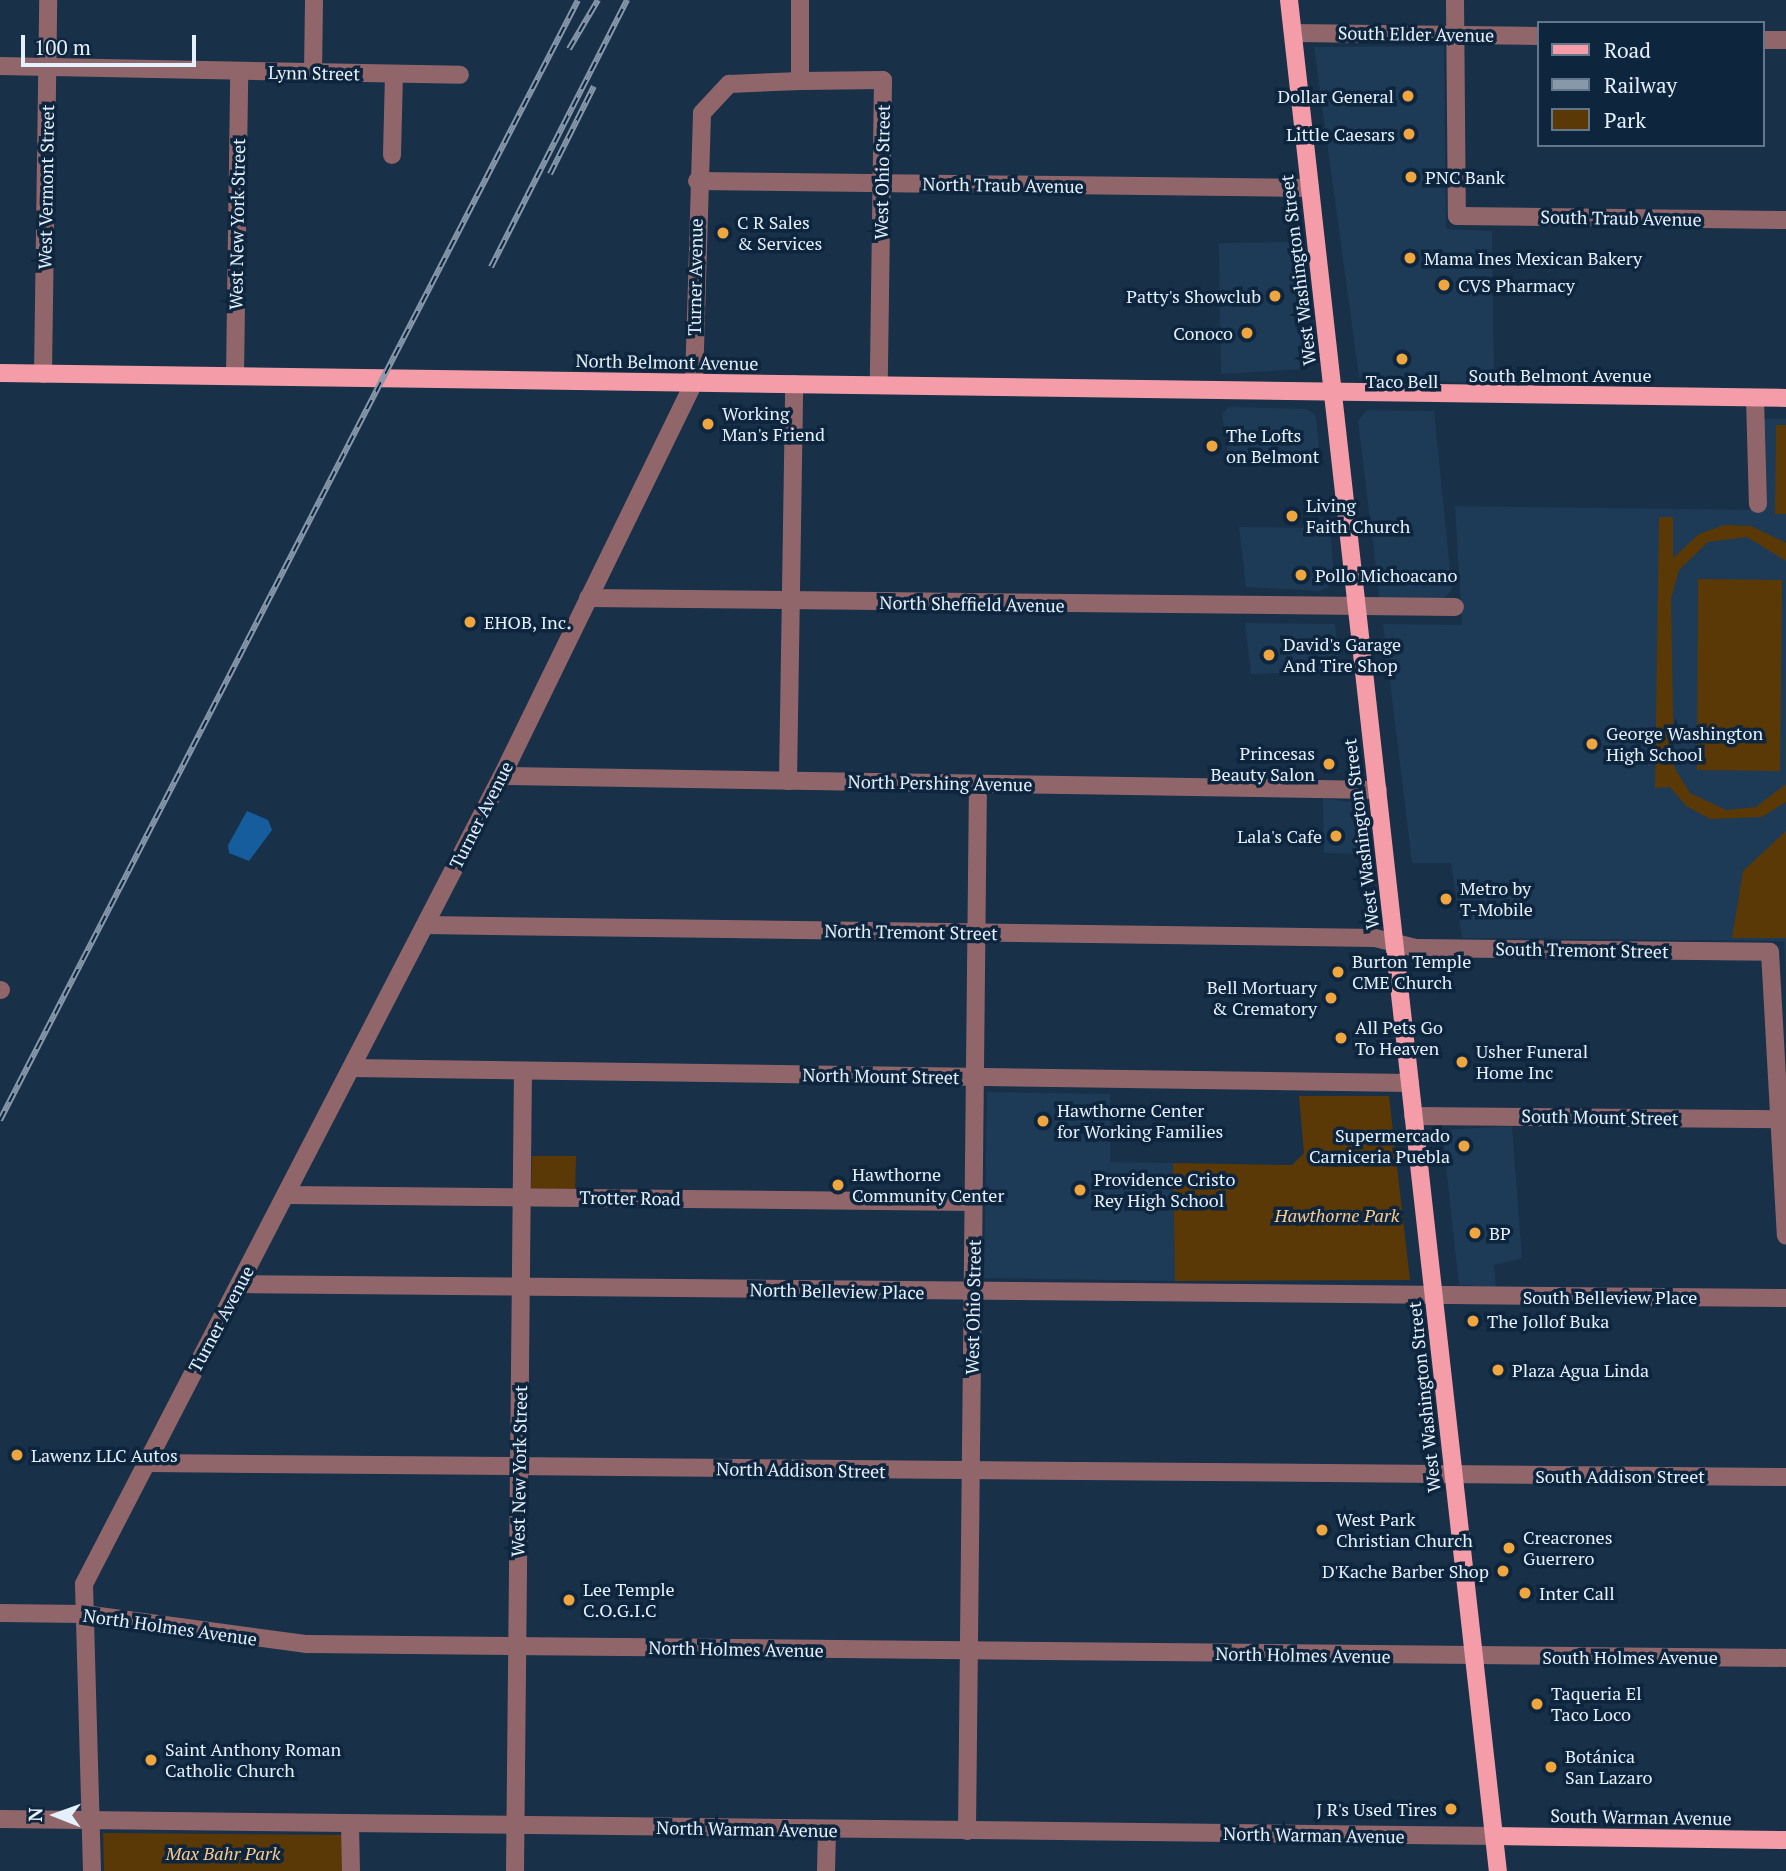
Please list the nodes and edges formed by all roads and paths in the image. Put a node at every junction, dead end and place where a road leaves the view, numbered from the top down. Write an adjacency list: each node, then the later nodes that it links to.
1 (48, 0): 12 (street, West Vermont Street)
2 (314, 0): 14 (street)
3 (800, 0): 17 (street)
4 (1289, 0): 6 (main road, West Washington Street)
5 (1455, 0): 7 (street)
6 (1293, 33): 7 (street, South Elder Avenue); 21 (main road, West Washington Street)
7 (1455, 35): 8 (street, South Elder Avenue); 22 (street, South Traub Avenue)
8 (1538, 36)
9 (1765, 40): 10 (street)
10 (1786, 40)
11 (0, 66): 12 (street, Lynn Street)
12 (48, 68): 13 (street, Lynn Street); 24 (street, West Vermont Street)
13 (239, 72): 14 (street, Lynn Street); 25 (street, West New York Street)
14 (313, 73): 15 (street, Lynn Street)
15 (394, 75): 16 (street, Lynn Street); 18 (street)
16 (460, 75)
17 (800, 81): 19 (street, Turner Avenue); 20 (street, West Ohio Street)
18 (392, 155)
19 (697, 181): 20 (street, North Traub Avenue); 26 (street, Turner Avenue)
20 (881, 183): 21 (street, North Traub Avenue); 28 (street, West Ohio Street)
21 (1310, 188): 29 (main road, West Washington Street)
22 (1786, 220)
23 (0, 373): 24 (main road, North Belmont Avenue)
24 (43, 374): 25 (main road, North Belmont Avenue)
25 (235, 376): 26 (main road, North Belmont Avenue)
26 (694, 383): 27 (main road, North Belmont Avenue); 33 (street, Turner Avenue)
27 (794, 384): 28 (main road, North Belmont Avenue); 34 (street)
28 (879, 385): 29 (main road, North Belmont Avenue)
29 (1333, 395): 30 (main road, South Belmont Avenue); 36 (main road, West Washington Street)
30 (1755, 398): 31 (main road, South Belmont Avenue); 32 (street)
31 (1786, 398)
32 (1758, 504)
33 (588, 598): 34 (street, North Sheffield Avenue); 37 (street, Turner Avenue)
34 (791, 601): 36 (street, North Sheffield Avenue); 38 (street)
35 (1455, 607): 36 (street, North Sheffield Avenue)
36 (1357, 609): 40 (main road, West Washington Street)
37 (502, 776): 38 (street, North Pershing Avenue); 41 (street, Turner Avenue)
38 (788, 781): 39 (street, North Pershing Avenue)
39 (978, 784): 40 (street, North Pershing Avenue); 42 (street, West Ohio Street)
40 (1378, 790): 43 (main road, West Washington Street)
41 (425, 925): 42 (street, North Tremont Street); 44 (street, Turner Avenue)
42 (976, 933): 43 (street, North Tremont Street); 46 (street, West Ohio Street)
43 (1395, 943): 47 (main road, West Washington Street); 49 (street, South Tremont Street)
44 (352, 1068): 45 (street, North Mount Street); 50 (street, Turner Avenue)
45 (523, 1071): 46 (street, North Mount Street); 51 (street, West New York Street)
46 (975, 1078): 47 (street, North Mount Street); 52 (street, West Ohio Street)
47 (1410, 1083): 48 (main road, West Washington Street)
48 (1413, 1116): 49 (street, South Mount Street); 57 (main road, West Washington Street)
49 (1782, 1119): 53 (street)
50 (286, 1195): 51 (street, Trotter Road); 54 (street, Turner Avenue)
51 (521, 1197): 52 (street, Trotter Road); 55 (street, West New York Street)
52 (974, 1202): 56 (street, West Ohio Street)
53 (1786, 1236)
54 (240, 1284): 55 (street, North Belleview Place); 59 (street, Turner Avenue)
55 (521, 1287): 56 (street, North Belleview Place); 60 (street, West New York Street)
56 (973, 1292): 57 (street, North Belleview Place); 61 (street, West Ohio Street)
57 (1434, 1297): 58 (street, South Belleview Place); 63 (main road, West Washington Street)
58 (1786, 1298)
59 (147, 1463): 60 (street, North Addison Street); 65 (street, Turner Avenue)
60 (519, 1467): 61 (street, North Addison Street); 66 (street, West New York Street)
61 (971, 1472): 63 (street, North Addison Street); 67 (street, West Ohio Street)
62 (1786, 1477): 63 (street, South Addison Street)
63 (1454, 1478): 68 (main road, West Washington Street)
64 (0, 1613): 65 (street, North Holmes Avenue)
65 (84, 1614): 66 (street, North Holmes Avenue); 71 (street)
66 (518, 1646): 67 (street, North Holmes Avenue); 73 (street, West New York Street)
67 (969, 1651): 68 (street, North Holmes Avenue); 75 (street, West Ohio Street)
68 (1474, 1657): 69 (street, South Holmes Avenue); 76 (main road, West Washington Street)
69 (1786, 1658)
70 (0, 1819): 71 (street, North Warman Avenue)
71 (91, 1821): 72 (street, North Warman Avenue); 78 (street)
72 (351, 1824): 73 (street, North Warman Avenue); 79 (street)
73 (516, 1826): 74 (street, North Warman Avenue); 80 (street, West New York Street)
74 (827, 1830): 75 (street, North Warman Avenue); 81 (street)
75 (967, 1831): 76 (street, North Warman Avenue)
76 (1495, 1836): 77 (main road, South Warman Avenue); 82 (main road, West Washington Street)
77 (1786, 1840)
78 (92, 1871)
79 (351, 1871)
80 (515, 1871)
81 (826, 1871)
82 (1498, 1871)

